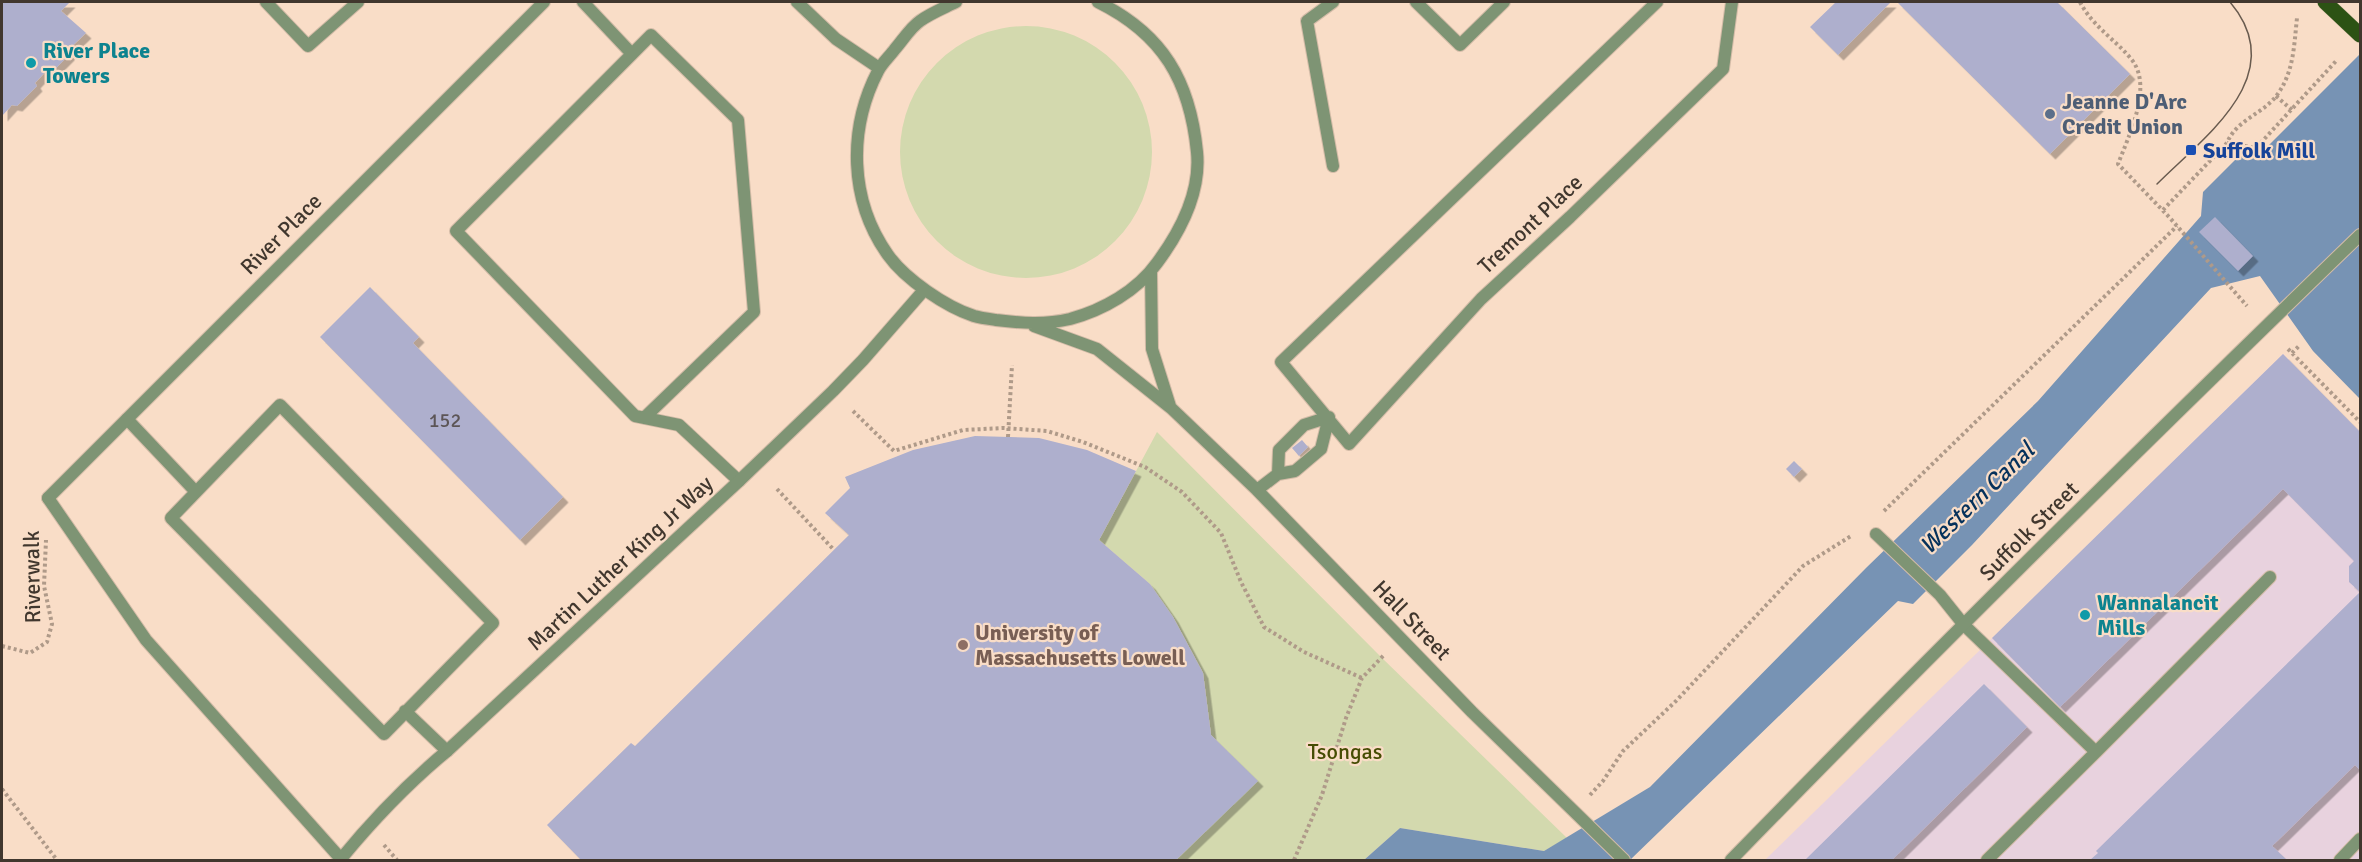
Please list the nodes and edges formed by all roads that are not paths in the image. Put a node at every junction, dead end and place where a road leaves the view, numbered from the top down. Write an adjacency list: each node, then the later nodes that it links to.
1 (266, 2): 2 (street)
2 (358, 2)
3 (544, 2): 25 (street, River Place)
4 (584, 2): 15 (street)
5 (797, 2): 16 (street)
6 (956, 2): 16 (street)
7 (1098, 2): 19 (street)
8 (1333, 2): 17 (street)
9 (1416, 2): 10 (street)
10 (1503, 2)
11 (1657, 2): 23 (street, Tremont Place)
12 (1732, 2): 23 (street, Tremont Place)
13 (2325, 2): 14 (main road)
14 (2361, 35)
15 (632, 54): 24 (street); 24 (street)
16 (879, 69): 20 (street)
17 (1333, 166)
18 (2361, 235): 32 (street, Suffolk Street)
19 (1151, 271): 21 (street); 22 (street, Hall Street)
20 (924, 290): 21 (street); 27 (street, Martin Luther King Jr Way)
21 (1030, 324): 22 (street, Hall Street)
22 (1171, 408): 28 (street, Hall Street)
23 (1329, 417): 26 (street); 26 (street)
24 (644, 418): 27 (street)
25 (127, 419): 29 (street); 37 (street, River Place)
26 (1278, 474): 28 (street)
27 (739, 481): 34 (street, Martin Luther King Jr Way)
28 (1257, 490): 38 (street, Hall Street)
29 (196, 492): 33 (street); 33 (street)
30 (1876, 534): 32 (street)
31 (2270, 577): 35 (street)
32 (1964, 625): 35 (street); 39 (street, Suffolk Street)
33 (405, 711): 34 (street)
34 (447, 751): 37 (street, Martin Luther King Jr Way)
35 (2096, 752): 40 (street)
36 (2361, 840): 41 (street)
37 (340, 860)
38 (1623, 861)
39 (1731, 861)
40 (1988, 861)
41 (2340, 861)

